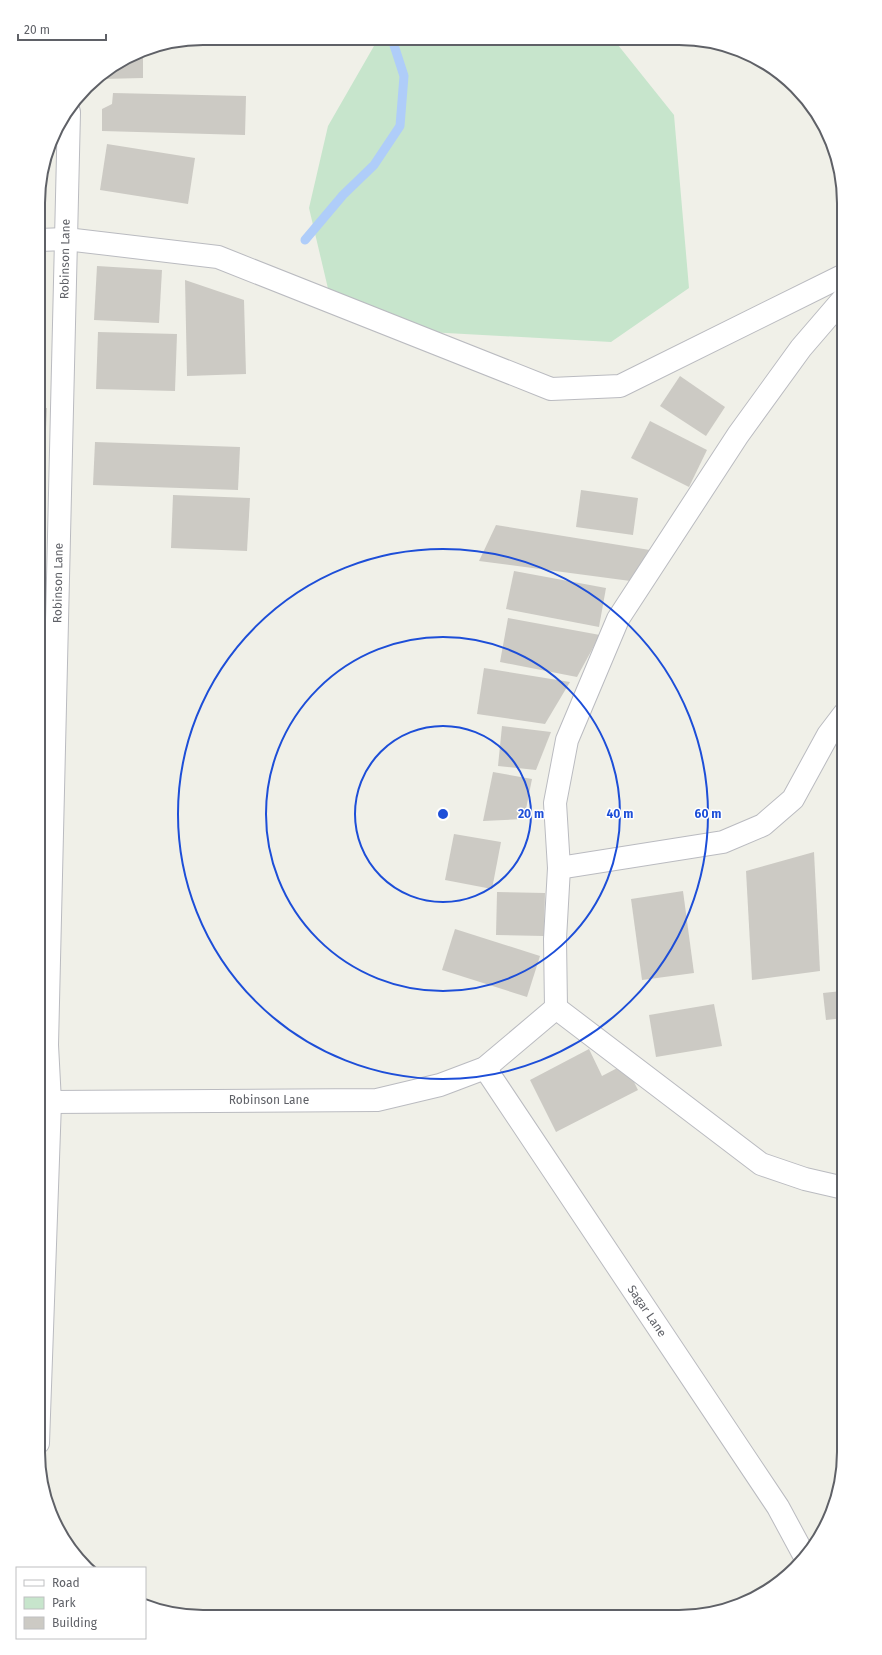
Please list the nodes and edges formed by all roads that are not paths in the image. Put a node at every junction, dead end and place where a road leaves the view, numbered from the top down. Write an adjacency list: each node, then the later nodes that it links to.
1 (69, 120): 2 (street, Robinson Lane)
2 (66, 239): 3 (street); 4 (street); 10 (street, Robinson Lane)
3 (45, 240)
4 (837, 278)
5 (837, 306): 7 (street)
6 (837, 723): 7 (street)
7 (558, 868): 8 (street)
8 (556, 1008): 9 (street, Robinson Lane); 12 (street)
9 (484, 1068): 11 (street, Robinson Lane); 13 (street, Sagar Lane)
10 (45, 1084)
11 (45, 1103)
12 (837, 1186)
13 (802, 1551)

